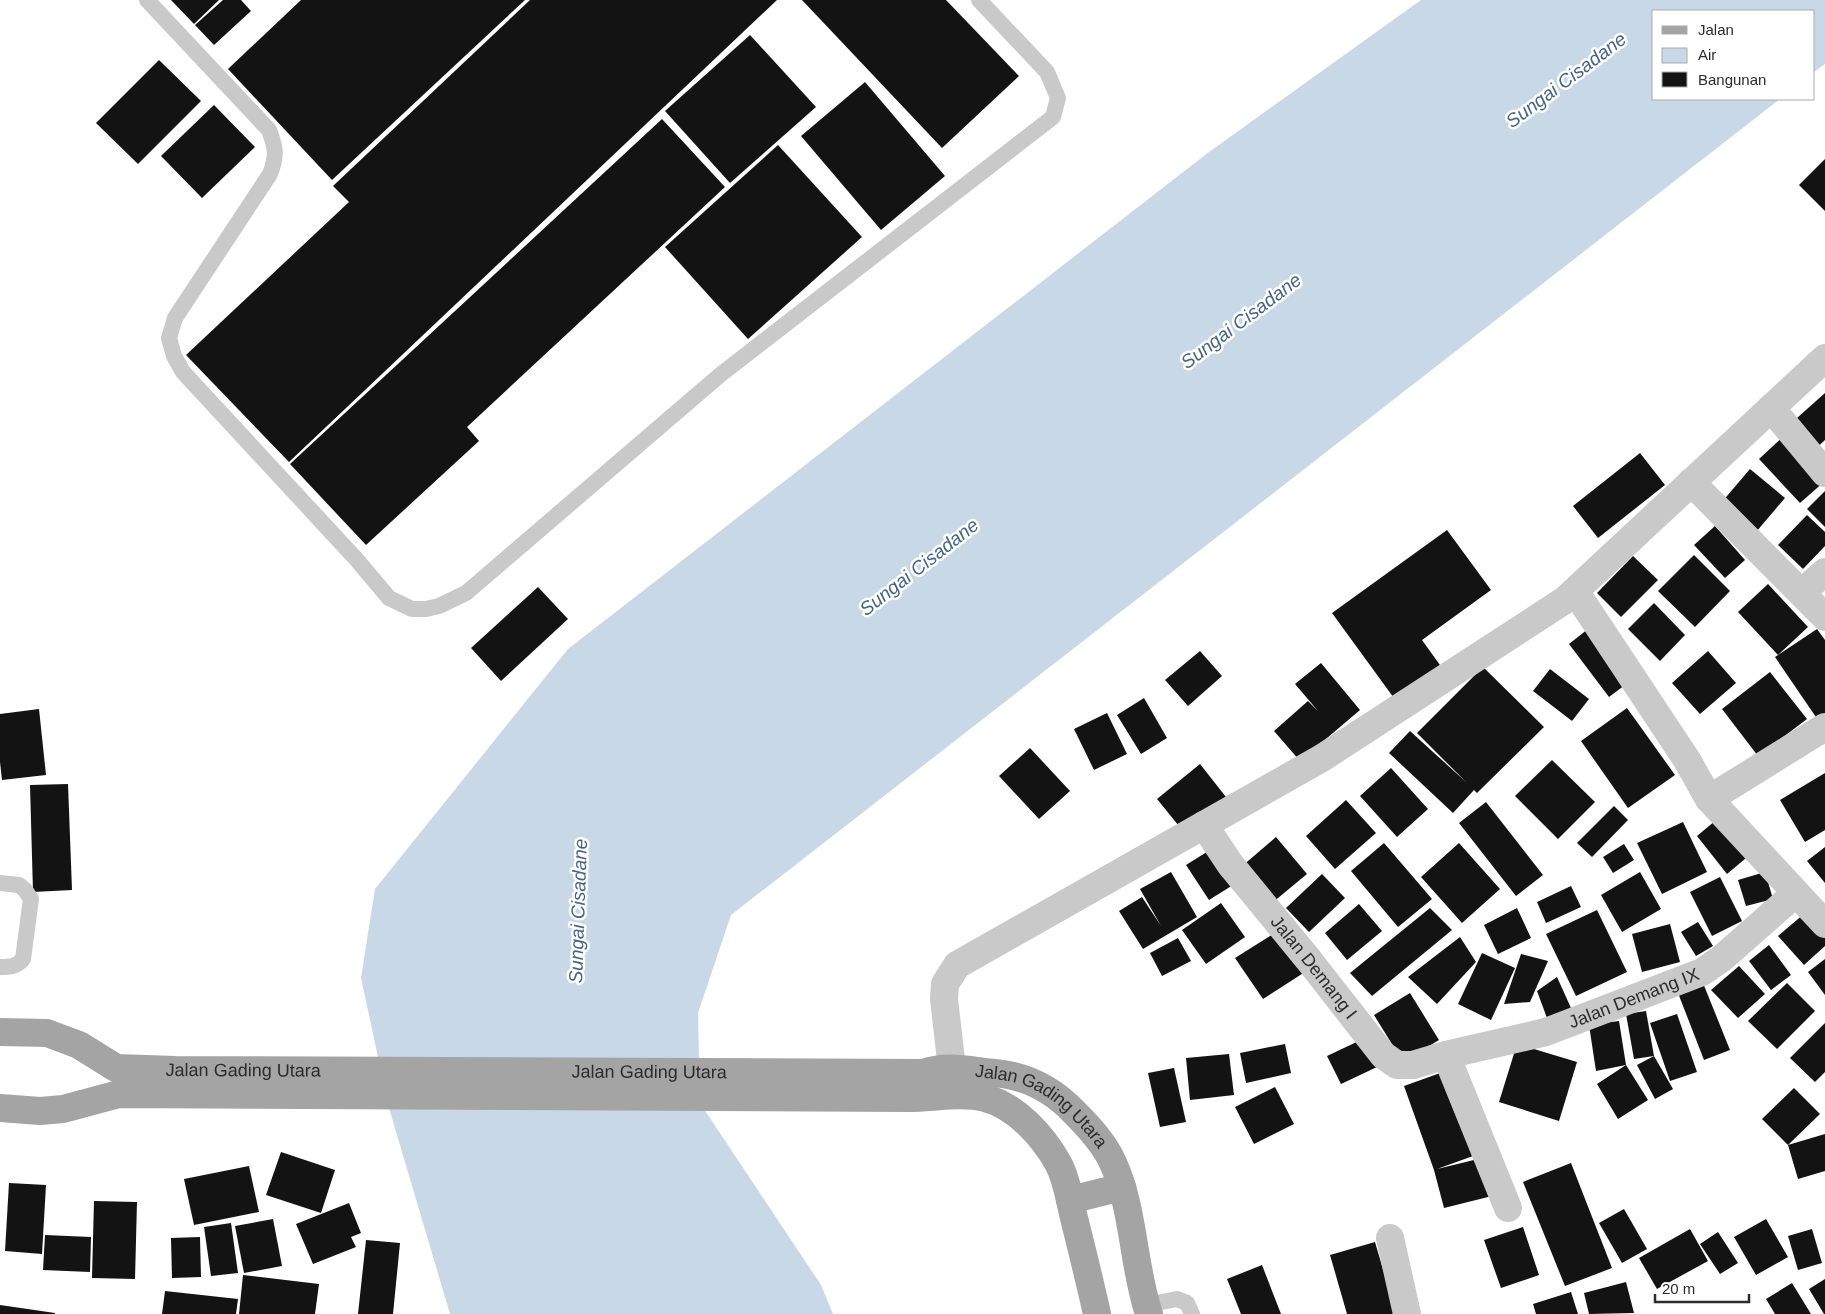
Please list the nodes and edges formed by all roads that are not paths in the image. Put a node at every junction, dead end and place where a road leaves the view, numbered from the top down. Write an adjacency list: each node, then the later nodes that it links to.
1 (147, 0): 2 (lane)
2 (979, 0)
3 (1825, 358): 4 (street)
4 (1771, 408): 5 (street); 6 (street)
5 (1825, 474)
6 (1691, 482): 8 (street); 9 (street)
7 (1825, 572): 9 (street)
8 (1575, 591): 12 (street); 13 (street)
9 (1802, 592): 10 (street)
10 (1825, 617)
11 (1825, 727): 12 (street)
12 (1709, 798): 15 (street)
13 (1204, 825): 19 (street, Jalan Demang I); 20 (street)
14 (0, 884): 17 (lane)
15 (1796, 893): 16 (street); 19 (street, Jalan Demang IX)
16 (1825, 924)
17 (0, 967)
18 (0, 1032): 21 (main road, Jalan Gading Utara)
19 (1446, 1055): 25 (street)
20 (952, 1069): 21 (main road, Jalan Gading Utara); 23 (main road, Jalan Gading Utara)
21 (177, 1083): 22 (main road, Jalan Gading Utara); 24 (main road, Jalan Gading Utara)
22 (0, 1108)
23 (1122, 1186): 24 (main road); 27 (main road, Jalan Gading Utara)
24 (1070, 1200): 28 (main road, Jalan Gading Utara)
25 (1508, 1208)
26 (1390, 1238): 30 (street)
27 (1148, 1310): 29 (lane)
28 (1097, 1314)
29 (1192, 1314)
30 (1407, 1314)

